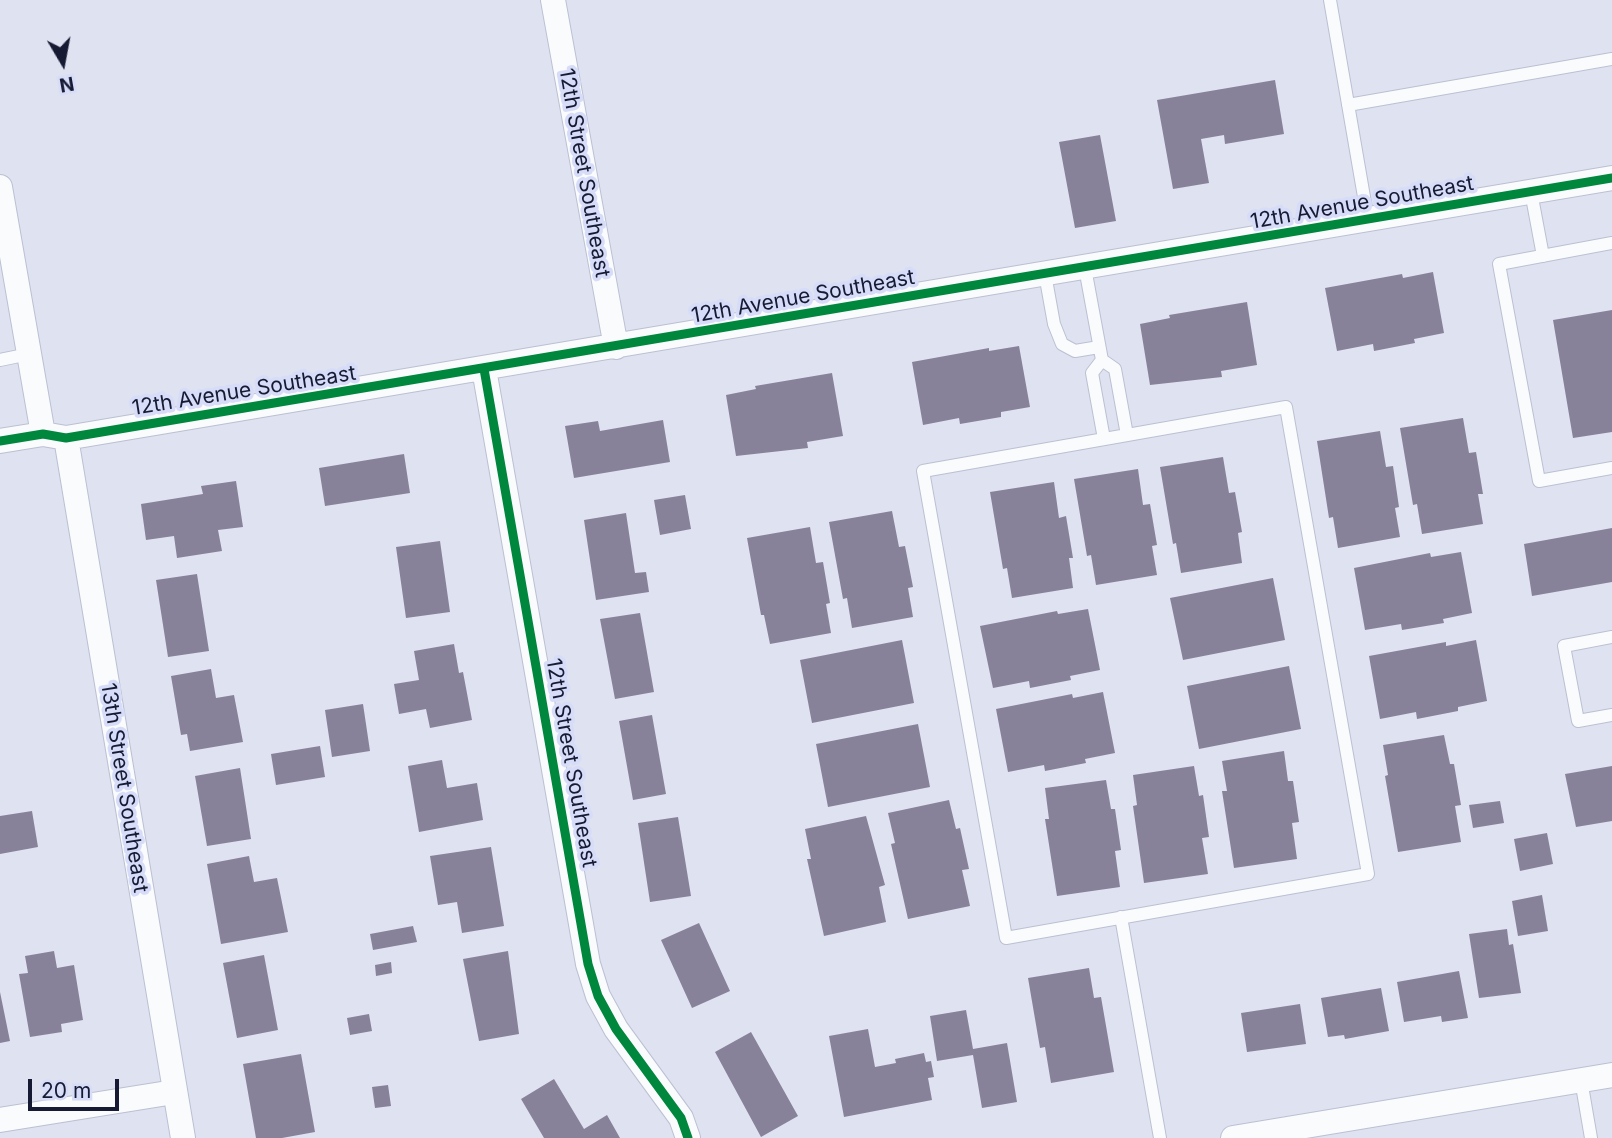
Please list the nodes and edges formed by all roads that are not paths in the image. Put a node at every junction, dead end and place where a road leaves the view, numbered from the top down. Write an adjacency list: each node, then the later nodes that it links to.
1 (553, 0): 13 (street, 12th Street Southeast)
2 (1330, 0): 4 (lane)
3 (1612, 59): 4 (lane)
4 (1348, 105): 8 (lane)
5 (1612, 178): 7 (street, 12th Avenue Southeast)
6 (0, 187): 15 (street, 13th Street Southeast)
7 (1531, 192): 8 (street, 12th Avenue Southeast); 10 (lane)
8 (1368, 220): 11 (street, 12th Avenue Southeast)
9 (1612, 243): 10 (lane)
10 (1543, 256): 23 (lane)
11 (1085, 268): 12 (street, 12th Avenue Southeast); 14 (lane)
12 (1045, 274): 13 (street, 12th Avenue Southeast); 14 (lane)
13 (616, 346): 18 (street, 12th Avenue Southeast)
14 (1100, 346): 17 (lane)
15 (29, 354): 16 (lane); 20 (street, 13th Street Southeast)
16 (0, 359)
17 (1102, 360): 19 (lane); 21 (lane)
18 (484, 369): 20 (street, 12th Avenue Southeast); 32 (street, 12th Street Southeast)
19 (1127, 435): 21 (lane); 26 (lane)
20 (54, 436): 22 (street, 12th Avenue Southeast); 29 (street, 13th Street Southeast)
21 (1104, 439): 26 (lane)
22 (0, 441)
23 (1612, 468)
24 (1612, 638): 25 (lane)
25 (1612, 715)
26 (1121, 917): 33 (lane)
27 (1612, 1075): 28 (street)
28 (1581, 1080): 34 (street); 35 (lane)
29 (174, 1092): 30 (street); 31 (street, 13th Street Southeast)
30 (0, 1120)
31 (183, 1138)
32 (688, 1138)
33 (1160, 1138)
34 (1233, 1138)
35 (1591, 1138)

